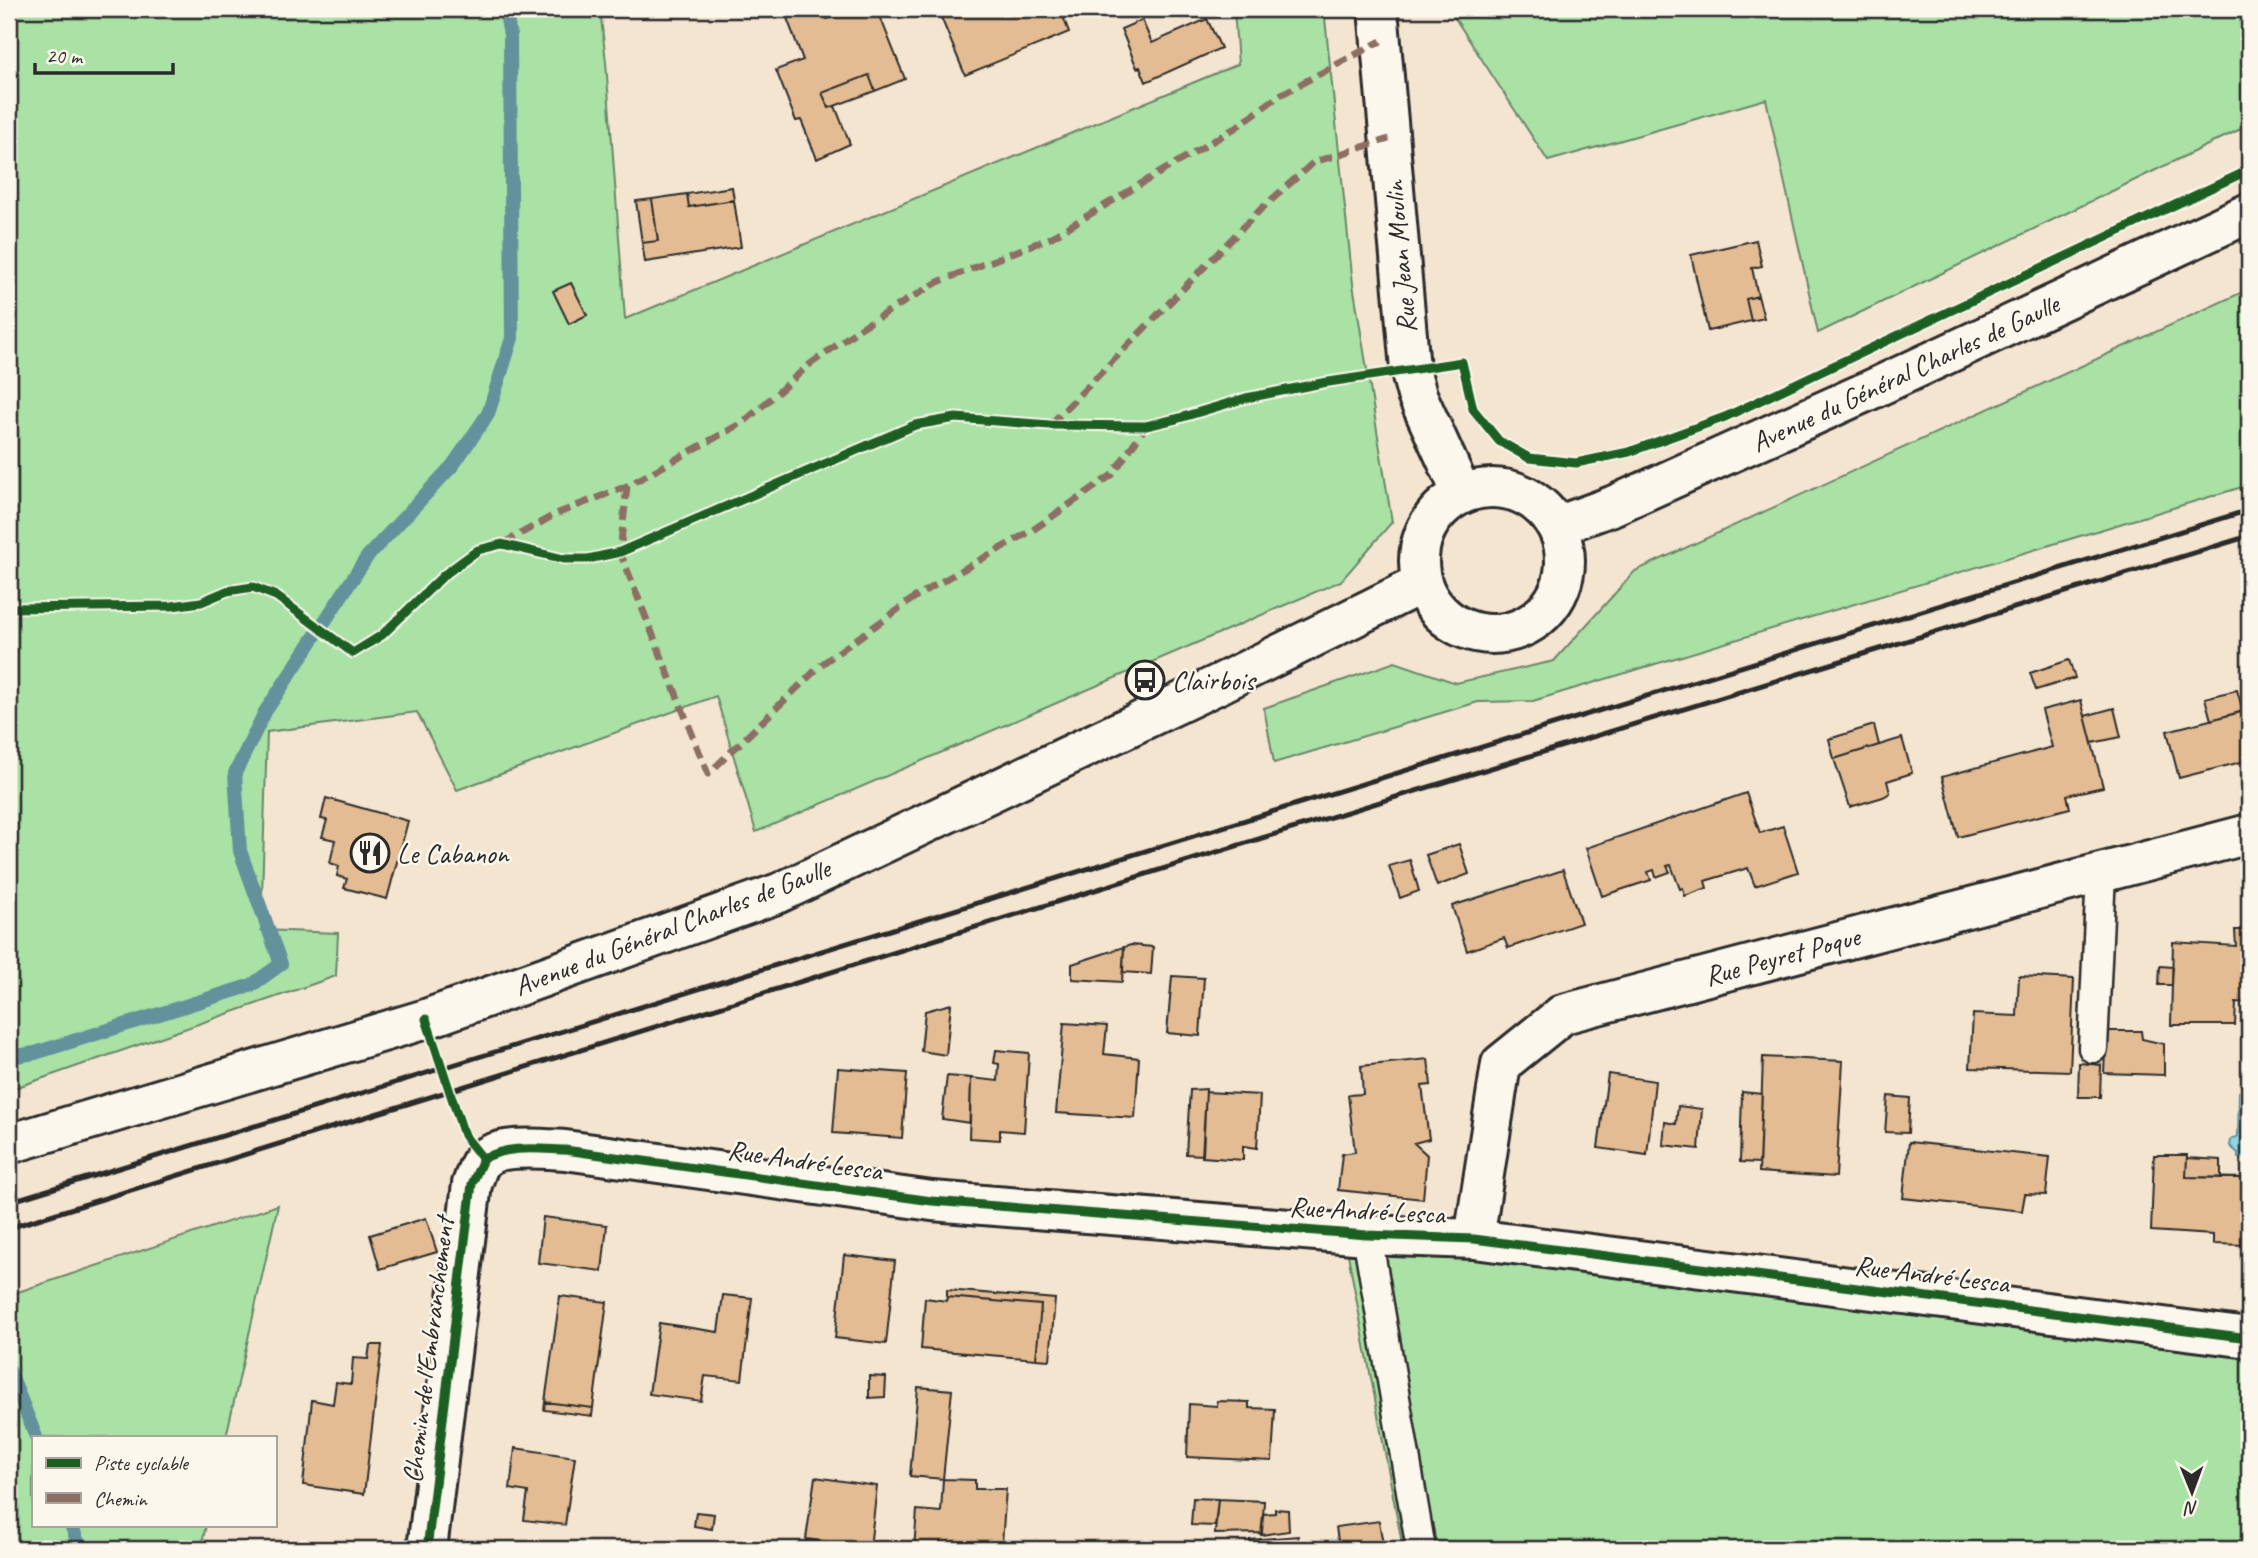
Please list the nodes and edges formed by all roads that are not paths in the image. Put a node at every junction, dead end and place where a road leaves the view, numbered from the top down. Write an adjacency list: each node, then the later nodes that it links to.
1 (1377, 9): 3 (street, Rue Jean Moulin)
2 (2249, 213): 4 (street, Avenue du Général Charles de Gaulle)
3 (1462, 494): 4 (street); 5 (street)
4 (1558, 526): 5 (street)
5 (1421, 584): 9 (street, Avenue du Général Charles de Gaulle)
6 (2249, 834): 7 (street, Rue Peyret Poque)
7 (2101, 873): 8 (lane); 12 (street, Rue Peyret Poque)
8 (2093, 1048)
9 (9, 1144)
10 (483, 1159): 11 (street, Rue André Lesca); 14 (street, Chemin de l'Embranchement)
11 (1367, 1235): 12 (street, Rue André Lesca); 15 (lane)
12 (1474, 1239): 13 (street, Rue André Lesca)
13 (2249, 1338)
14 (427, 1549)
15 (1421, 1549)

